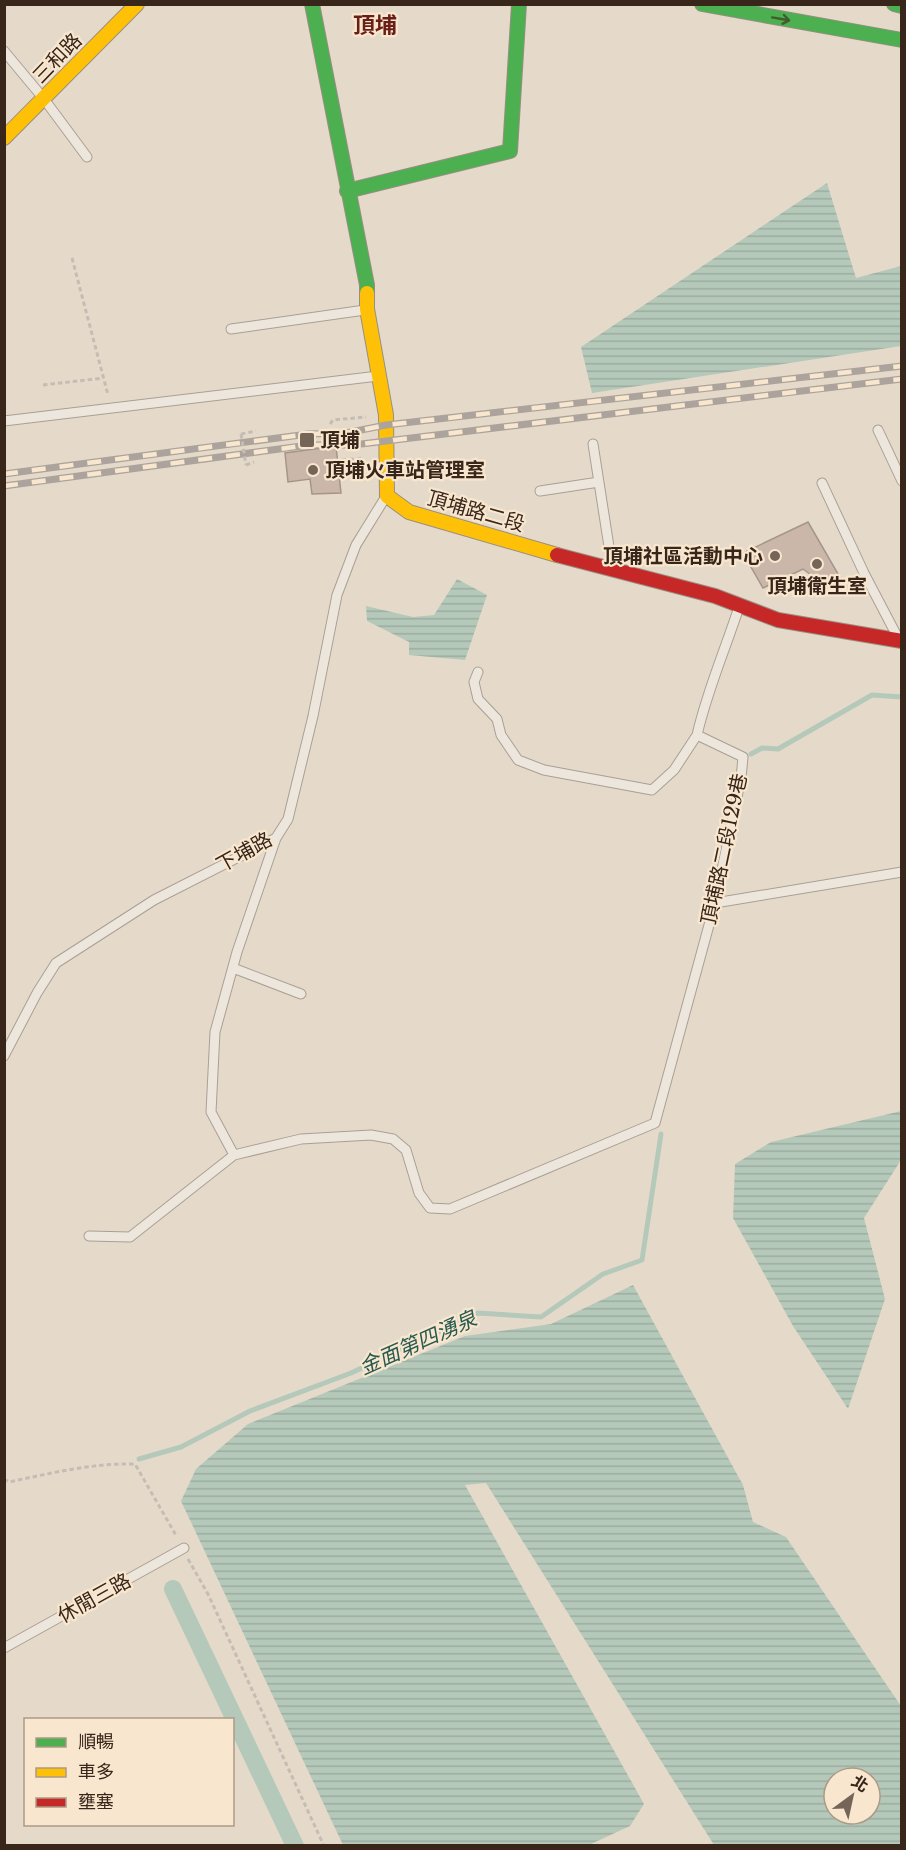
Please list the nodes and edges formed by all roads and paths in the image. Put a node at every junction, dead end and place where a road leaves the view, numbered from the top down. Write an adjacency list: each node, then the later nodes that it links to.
1 (137, 4): 9 (street, 三和路)
2 (312, 4): 12 (street)
3 (519, 4): 12 (street)
4 (702, 4): 7 (street, one-way to 7)
5 (894, 4): 6 (street)
6 (902, 6)
7 (902, 40)
8 (4, 51): 9 (lane)
9 (44, 99): 10 (street, 三和路); 11 (lane)
10 (4, 138)
11 (87, 158)
12 (347, 191): 14 (street)
13 (72, 258): 17 (path)
14 (368, 309): 15 (lane); 16 (street)
15 (231, 329)
16 (380, 376): 19 (lane); 20 (street)
17 (103, 378): 18 (path); 19 (path)
18 (43, 385)
19 (111, 407): 21 (lane)
20 (386, 415): 22 (path); 27 (street)
21 (4, 421)
22 (330, 424)
23 (878, 430): 29 (lane)
24 (256, 431): 28 (path, bridge)
25 (593, 444): 30 (lane)
26 (330, 456): 27 (path)
27 (387, 457): 33 (street)
28 (254, 462)
29 (902, 480)
30 (599, 482): 32 (lane); 34 (lane)
31 (822, 483): 36 (lane)
32 (540, 491)
33 (387, 496): 34 (street, 頂埔路二段); 39 (lane, 下埔路)
34 (612, 568): 35 (street, 頂埔路二段)
35 (739, 604): 36 (street, 頂埔路二段); 38 (lane)
36 (900, 641)
37 (478, 672): 38 (lane)
38 (697, 735): 41 (lane, 頂埔路二段129巷)
39 (276, 838): 42 (lane); 44 (lane, 下埔路)
40 (902, 872): 41 (lane)
41 (715, 903): 45 (lane, 頂埔路二段129巷)
42 (233, 969): 43 (lane); 45 (lane)
43 (301, 994)
44 (4, 1056)
45 (234, 1155): 46 (lane)
46 (89, 1236)
47 (4, 1479): 48 (path)
48 (184, 1548): 49 (lane, 休閒三路); 50 (path)
49 (4, 1648)
50 (324, 1845)

